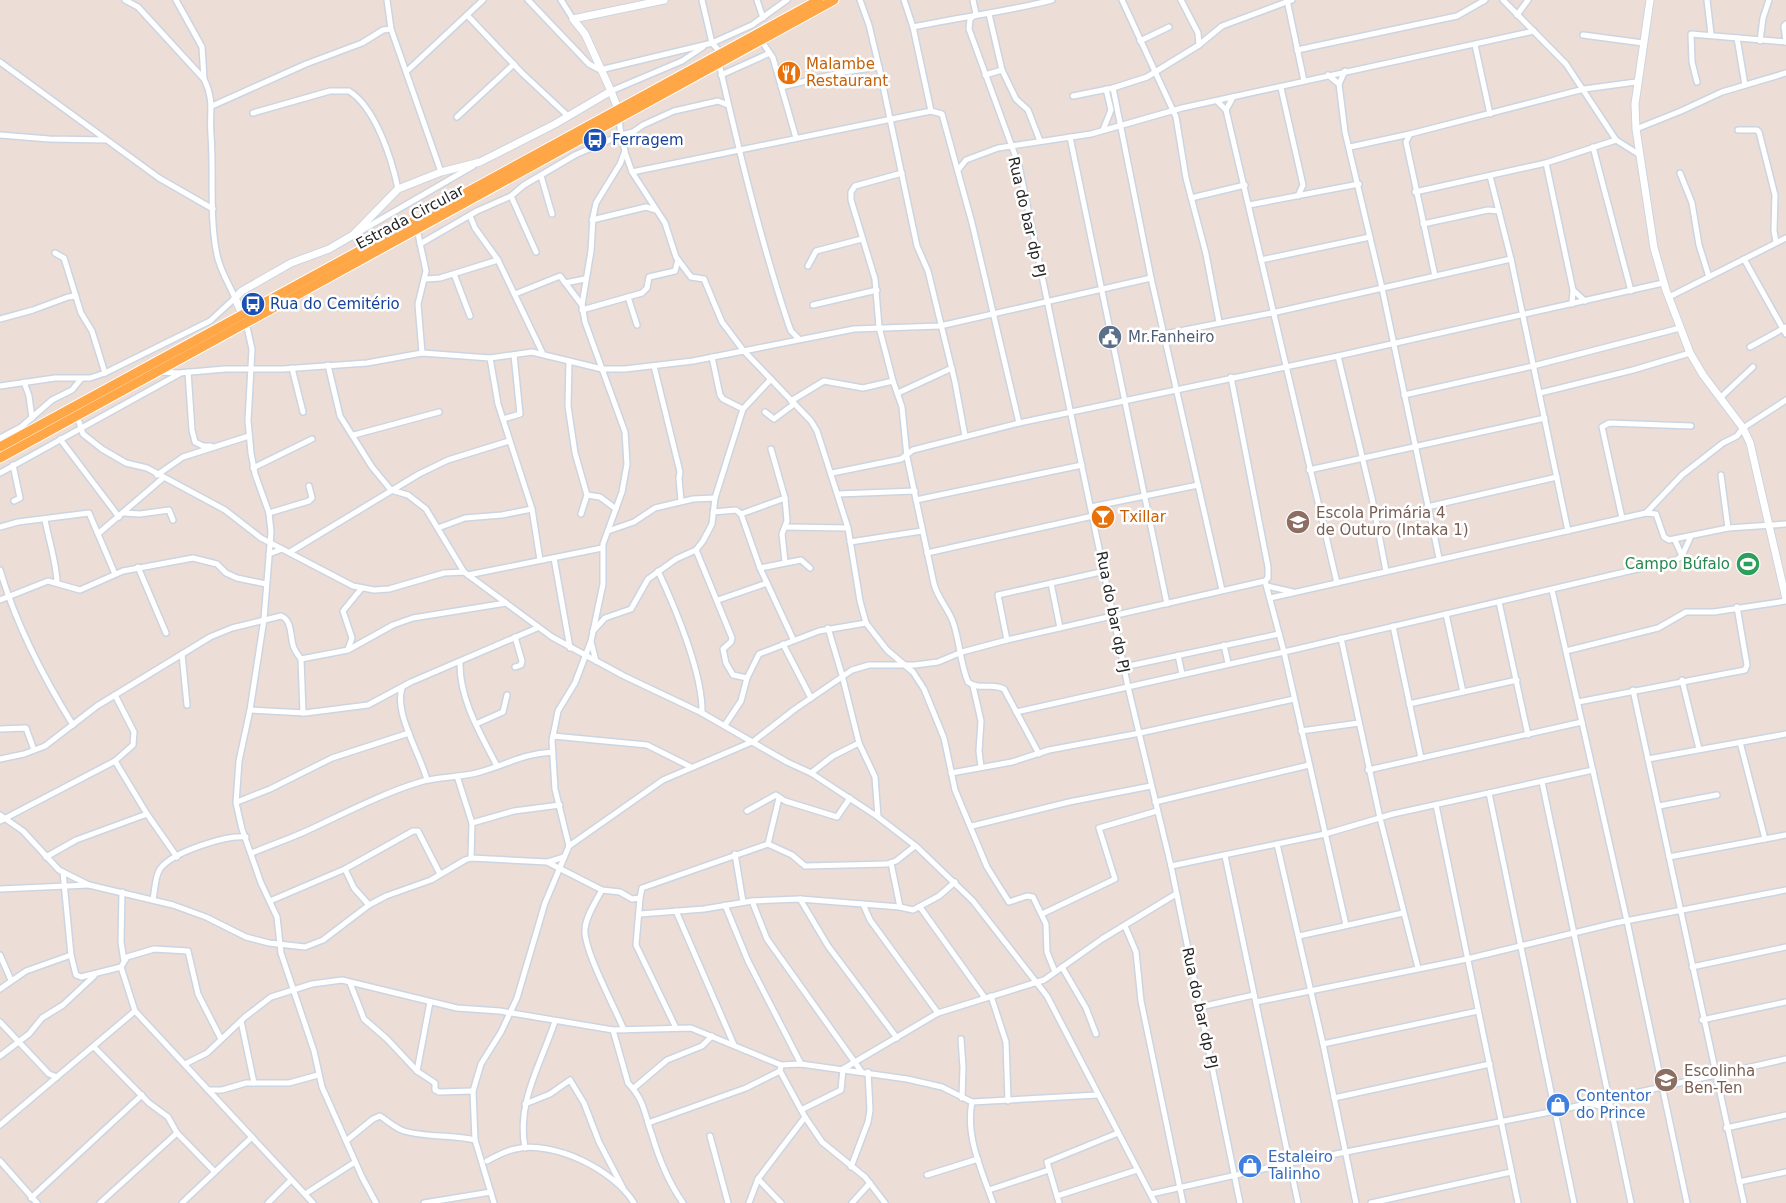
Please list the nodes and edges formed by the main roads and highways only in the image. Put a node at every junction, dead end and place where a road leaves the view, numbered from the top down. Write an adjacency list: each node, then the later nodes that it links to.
1 (819, 0): 3 (main road, Estrada Circular)
2 (834, 0): 4 (main road, Estrada Circular)
3 (804, 4): 4 (main road, Estrada Circular)
4 (618, 114): 5 (main road, Estrada Circular); 5 (main road, Estrada Circular)
5 (244, 318): 6 (main road, Estrada Circular); 7 (main road, Estrada Circular)
6 (0, 447)
7 (0, 458)

